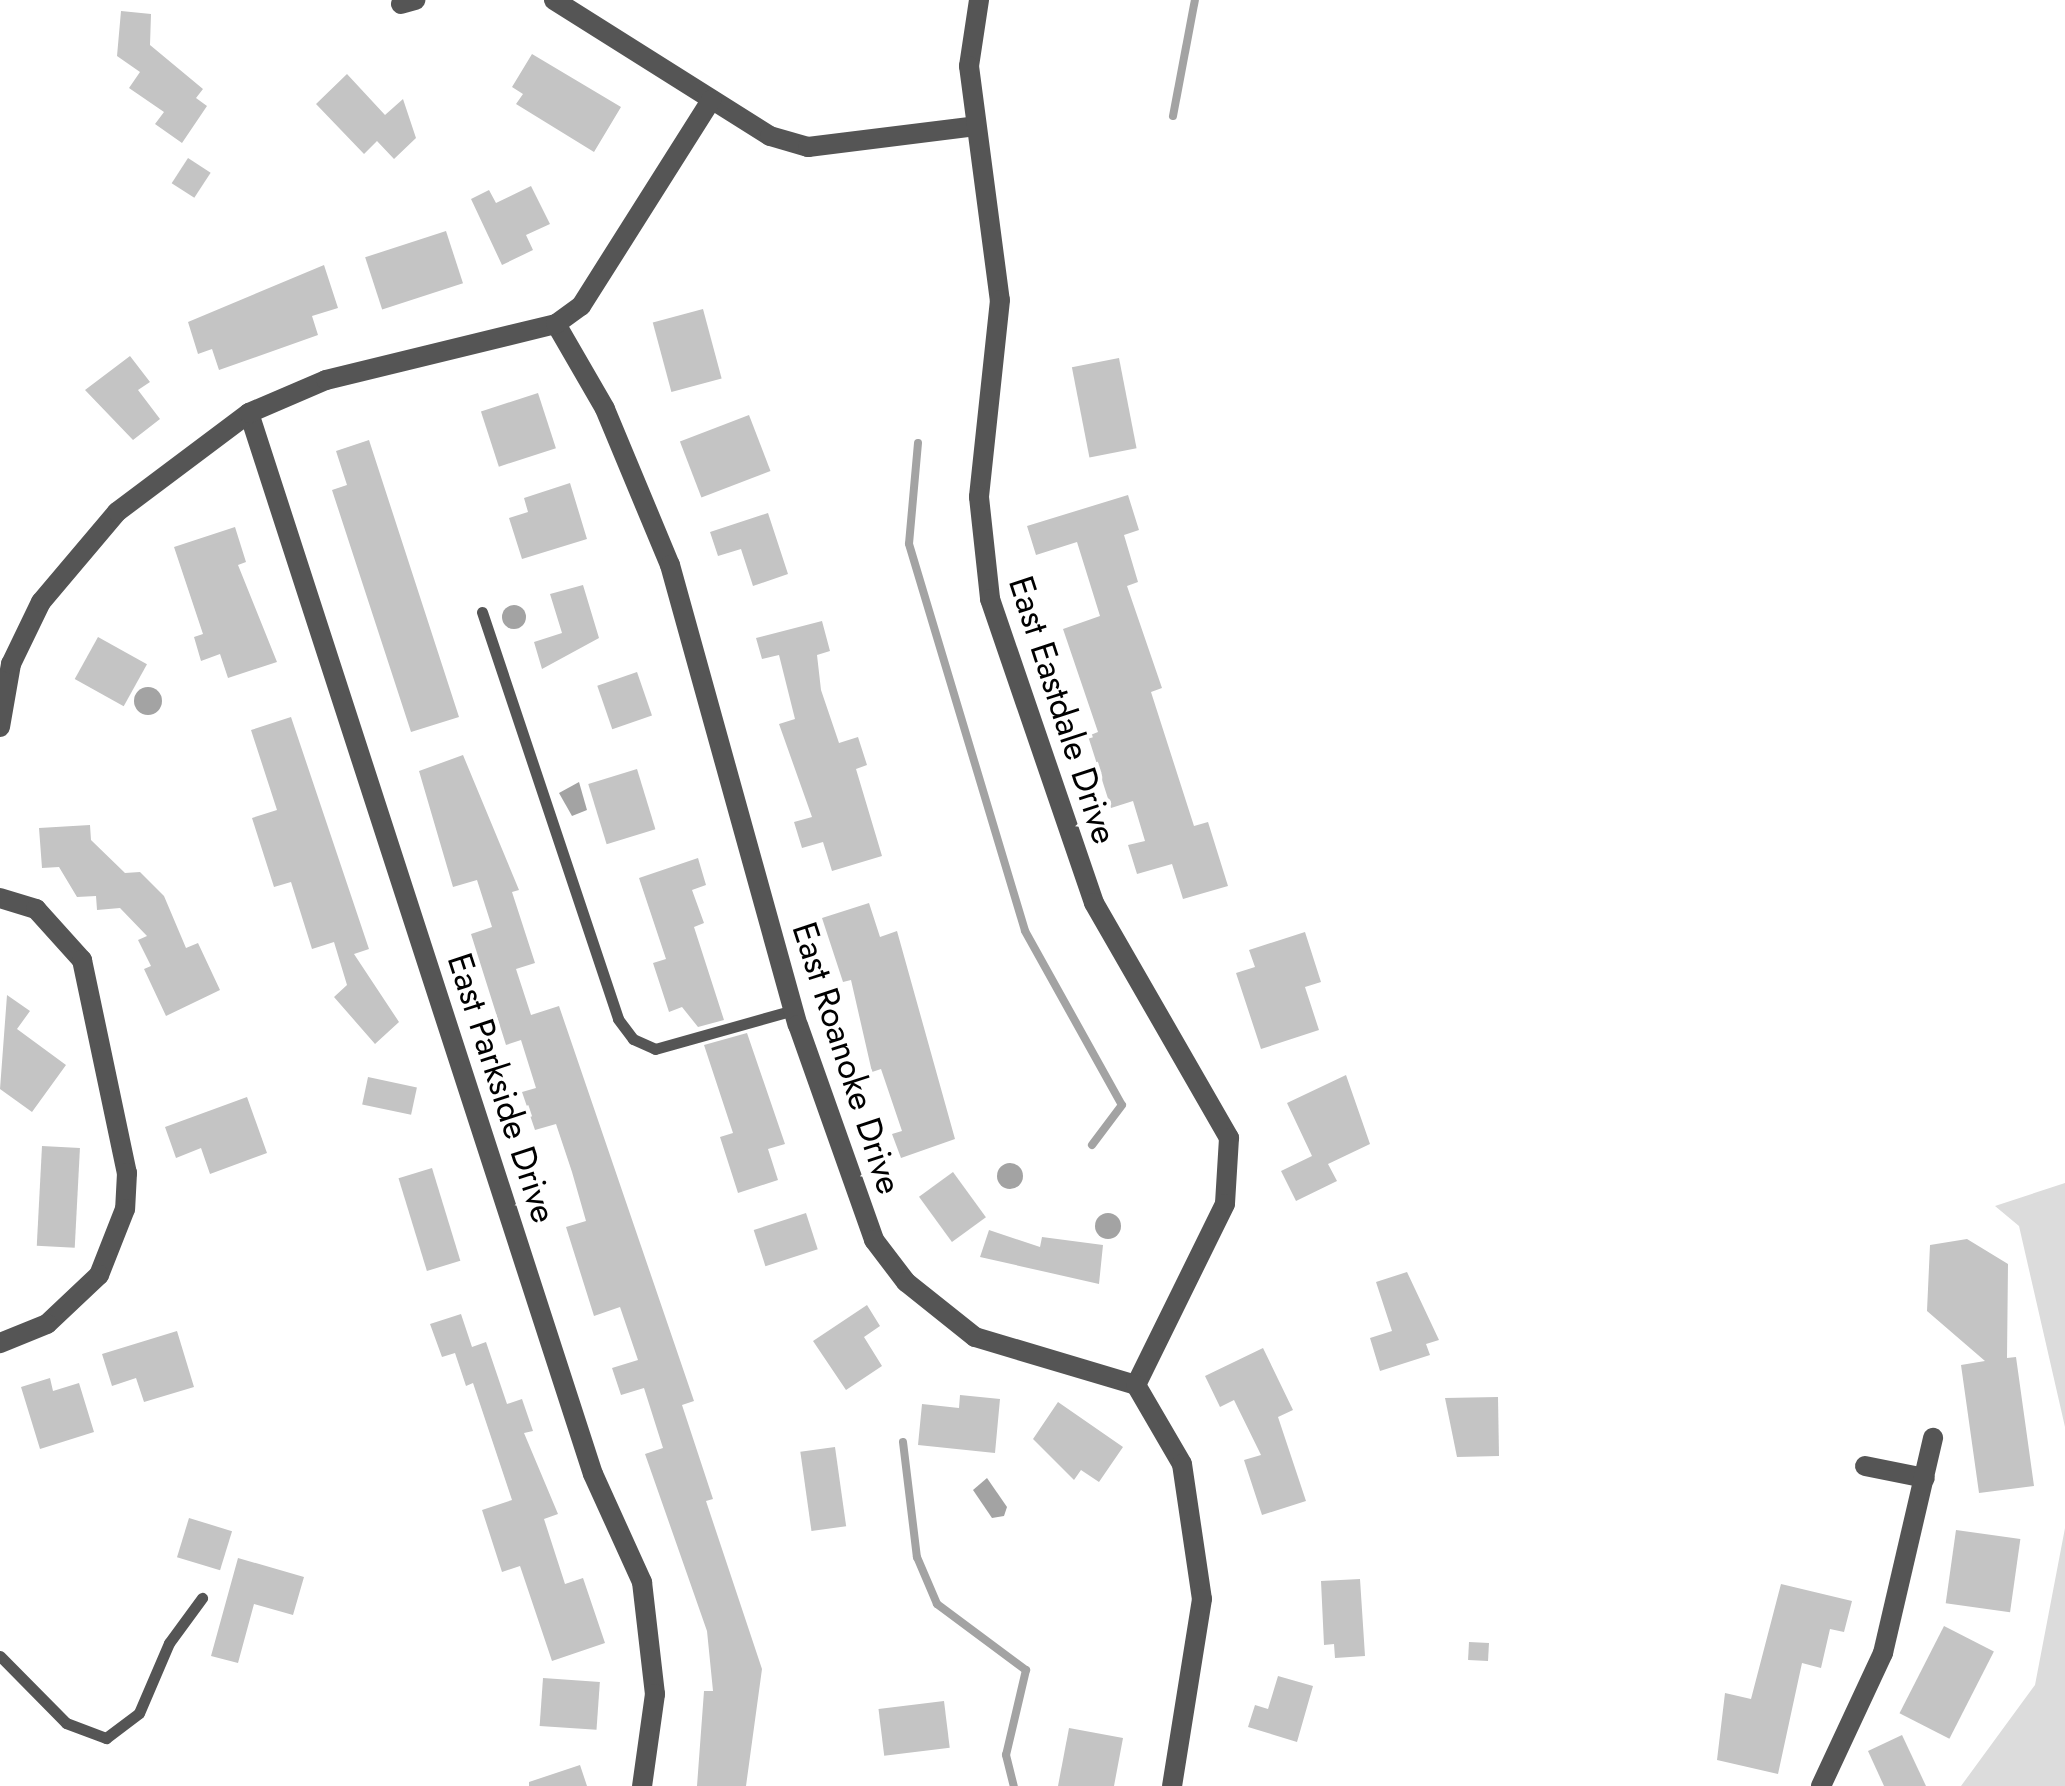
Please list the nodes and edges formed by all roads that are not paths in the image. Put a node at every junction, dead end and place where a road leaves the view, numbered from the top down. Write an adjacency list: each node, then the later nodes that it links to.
1 (554, 0): 3 (street)
2 (979, 0): 4 (street, East Eastdale Drive)
3 (711, 100): 4 (street); 5 (street)
4 (976, 126): 13 (street, East Eastdale Drive)
5 (556, 324): 6 (street); 11 (street, East Roanoke Drive)
6 (249, 414): 8 (street); 19 (street, East Parkside Drive)
7 (482, 612): 11 (lane)
8 (5, 664): 9 (street)
9 (0, 727)
10 (0, 898): 12 (street)
11 (794, 1010): 13 (street, East Roanoke Drive)
12 (0, 1343)
13 (1136, 1385): 20 (street)
14 (1933, 1438): 16 (street)
15 (1865, 1466): 16 (street)
16 (1925, 1478): 21 (street)
17 (202, 1598): 18 (lane)
18 (0, 1656)
19 (642, 1786)
20 (1172, 1786)
21 (1821, 1786)

